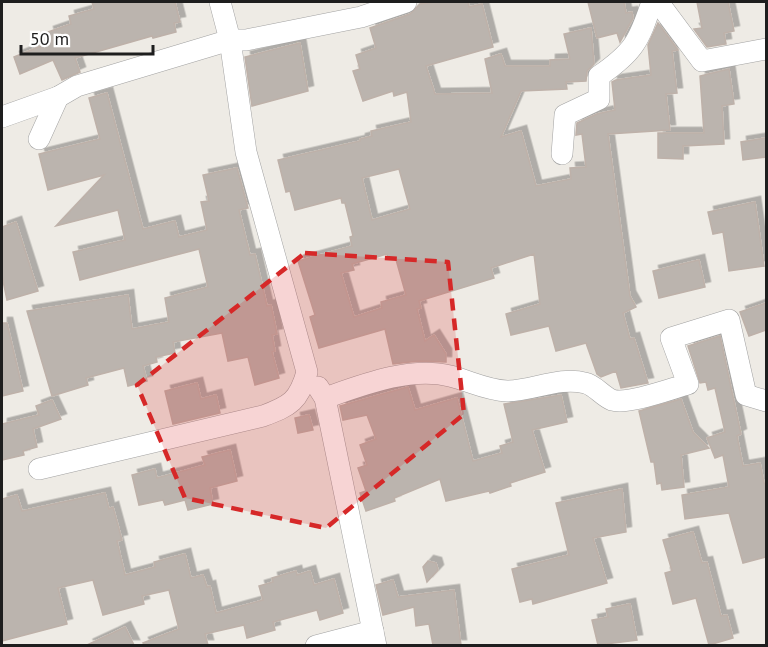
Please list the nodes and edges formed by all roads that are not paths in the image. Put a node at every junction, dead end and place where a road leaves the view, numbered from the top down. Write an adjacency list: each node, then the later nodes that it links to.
1 (220, 2): 5 (street)
2 (406, 2): 5 (street)
3 (652, 2): 10 (street)
4 (658, 2): 6 (street)
5 (230, 40): 7 (street); 11 (street)
6 (766, 49)
7 (58, 97): 8 (street); 9 (street)
8 (2, 117)
9 (39, 139)
10 (562, 154)
11 (307, 372): 12 (street); 14 (street)
12 (325, 398): 13 (street); 15 (street)
13 (766, 401)
14 (39, 469)
15 (374, 638): 16 (street)
16 (316, 645)

